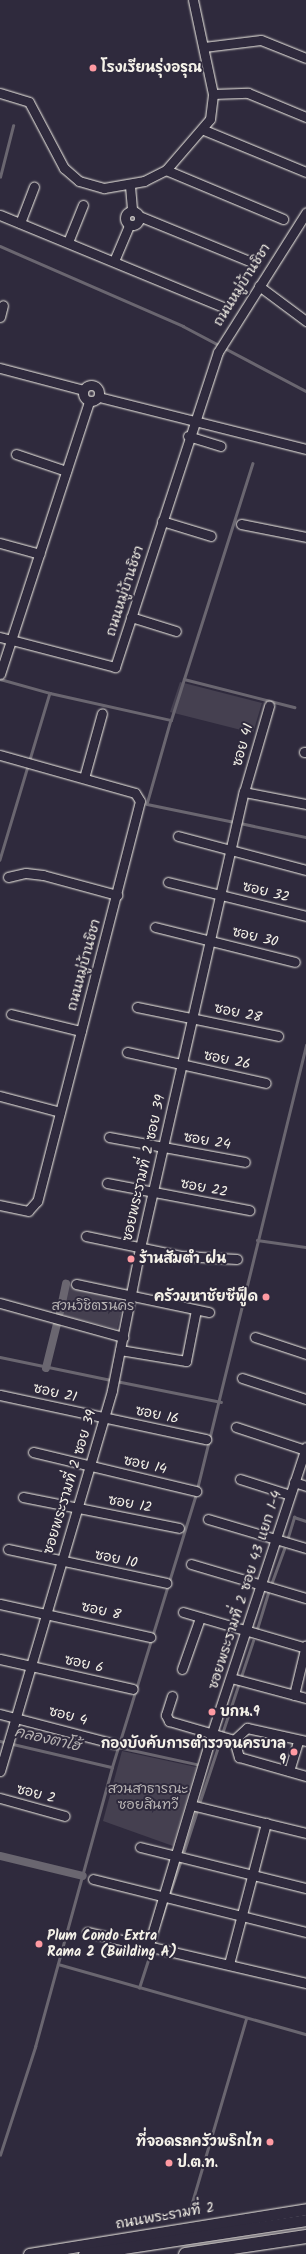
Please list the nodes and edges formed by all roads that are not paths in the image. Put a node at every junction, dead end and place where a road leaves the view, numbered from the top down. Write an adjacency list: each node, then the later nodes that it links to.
1 (193, 0): 2 (street)
2 (204, 47): 3 (street); 5 (street)
3 (306, 58)
4 (0, 93): 10 (street)
5 (213, 94): 6 (street); 7 (street)
6 (306, 117)
7 (204, 130): 8 (street); 9 (street)
8 (166, 170): 10 (street); 16 (street)
9 (306, 172)
10 (130, 186): 14 (street)
11 (34, 187): 17 (street)
12 (83, 205): 18 (street)
13 (306, 213): 21 (street, ถนนหมู่บ้านชิชา)
14 (135, 214): 19 (street); 20 (street)
15 (0, 216): 17 (street)
16 (283, 219)
17 (20, 223): 18 (street)
18 (68, 242): 19 (street)
19 (114, 261): 23 (street)
20 (254, 263)
21 (259, 286): 25 (street); 30 (street, ถนนหมู่บ้านชิชา)
22 (3, 305): 24 (street)
23 (222, 307)
24 (0, 317)
25 (306, 321)
26 (0, 368): 27 (street)
27 (83, 390): 28 (street); 29 (street)
28 (99, 397): 29 (street); 30 (street)
29 (89, 402): 35 (street)
30 (193, 422): 31 (street, ถนนหมู่บ้านชิชา); 33 (street)
31 (188, 436): 32 (street); 36 (street, ถนนหมู่บ้านชิชา)
32 (220, 446)
33 (306, 449)
34 (16, 454): 35 (street)
35 (66, 471): 41 (street)
36 (162, 521): 38 (street); 42 (street, ถนนหมู่บ้านชิชา)
37 (241, 524): 39 (street)
38 (210, 536)
39 (306, 537)
40 (0, 543): 41 (street)
41 (40, 554): 45 (street)
42 (131, 617): 43 (street); 45 (street, ถนนหมู่บ้านชิชา)
43 (176, 631)
44 (0, 637): 45 (street, ถนนหมู่บ้านชิชา)
45 (12, 640): 46 (street)
46 (0, 673)
47 (268, 706): 51 (street, ซอย 41)
48 (102, 713): 50 (street)
49 (0, 754): 50 (street, ถนนหมู่บ้านชิชา)
50 (84, 778): 58 (street, ถนนหมู่บ้านชิชา)
51 (244, 792): 52 (street); 54 (street, ซอยพระรามที่ 2 ซอย 39)
52 (306, 804)
53 (178, 836): 54 (street)
54 (231, 850): 55 (street); 59 (street, ซอยพระรามที่ 2 ซอย 39)
55 (306, 870)
56 (8, 877): 58 (street)
57 (168, 882): 59 (street, ซอย 32)
58 (117, 895): 67 (street, ถนนหมู่บ้านชิชา)
59 (220, 895): 60 (street, ซอย 32); 62 (street, ซอยพระรามที่ 2 ซอย 39)
60 (306, 916)
61 (155, 927): 62 (street, ซอย 30)
62 (208, 940): 63 (street, ซอย 30); 66 (street, ซอยพระรามที่ 2 ซอย 39)
63 (295, 962)
64 (137, 1007): 66 (street, ซอย 28)
65 (11, 1014): 67 (street)
66 (192, 1018): 68 (street, ซอย 28); 70 (street, ซอยพระรามที่ 2 ซอย 39)
67 (81, 1031): 73 (street, ถนนหมู่บ้านชิชา)
68 (278, 1036)
69 (127, 1052): 70 (street, ซอย 26)
70 (182, 1064): 71 (street, ซอย 26); 75 (street, ซอยพระรามที่ 2 ซอย 39)
71 (266, 1083)
72 (0, 1096): 73 (street)
73 (60, 1112): 79 (street, ถนนหมู่บ้านชิชา)
74 (109, 1137): 75 (street, ซอย 24)
75 (164, 1147): 76 (street, ซอย 24); 78 (street, ซอยพระรามที่ 2 ซอย 39)
76 (245, 1162)
77 (107, 1183): 78 (street, ซอย 22)
78 (153, 1193): 80 (street, ซอย 22); 82 (street, ซอยพระรามที่ 2 ซอย 39)
79 (0, 1205)
80 (249, 1210)
81 (86, 1236): 82 (street)
82 (140, 1248): 83 (street); 85 (street, ซอยพระรามที่ 2 ซอย 39)
83 (237, 1259)
84 (76, 1284): 85 (street)
85 (130, 1296): 87 (street); 89 (street, ซอยพระรามที่ 2 ซอย 39)
86 (0, 1303): 89 (street)
87 (196, 1310): 88 (street); 91 (street)
88 (208, 1312)
89 (123, 1337): 91 (street, ซอยพระรามที่ 2 ซอย 39)
90 (255, 1337): 92 (street)
91 (120, 1350): 96 (street, ซอยพระรามที่ 2 ซอย 39)
92 (306, 1354)
93 (242, 1378): 95 (street)
94 (0, 1395): 96 (street, ซอย 21)
95 (306, 1399)
96 (104, 1418): 98 (street, ซอย 16); 101 (street, ซอยพระรามที่ 2 ซอย 39)
97 (236, 1427): 99 (street)
98 (206, 1439)
99 (305, 1448): 103 (street, ซอยพระรามที่ 2 ซอย 43 แยก 1-4)
100 (33, 1452): 101 (street, ซอย 14)
101 (89, 1467): 105 (street, ซอย 14); 108 (street, ซอยพระรามที่ 2 ซอย 39)
102 (240, 1480): 106 (street)
103 (294, 1482): 104 (street); 106 (street, ซอยพระรามที่ 2 ซอย 43 แยก 1-4)
104 (306, 1486)
105 (196, 1491)
106 (290, 1495): 111 (street, ซอยพระรามที่ 2 ซอย 43 แยก 1-4)
107 (23, 1497): 108 (street, ซอย 12)
108 (76, 1508): 110 (street, ซอย 12); 114 (street, ซอยพระรามที่ 2 ซอย 39)
109 (208, 1520): 111 (street)
110 (179, 1528)
111 (276, 1540): 112 (street); 117 (street, ซอยพระรามที่ 2 ซอย 43 แยก 1-4)
112 (306, 1548)
113 (8, 1549): 114 (street, ซอย 10)
114 (60, 1561): 116 (street, ซอย 10); 120 (street, ซอยพระรามที่ 2 ซอย 39)
115 (191, 1564): 117 (street)
116 (166, 1583)
117 (261, 1586): 118 (street); 123 (street, ซอยพระรามที่ 2 ซอย 43 แยก 1-4)
118 (306, 1598)
119 (0, 1604): 120 (street, ซอย 8)
120 (45, 1612): 124 (street, ซอย 8); 127 (street, ซอยพระรามที่ 2 ซอย 39)
121 (184, 1612): 122 (street)
122 (200, 1618): 123 (street); 128 (street)
123 (245, 1632): 125 (street); 129 (street, ซอยพระรามที่ 2 ซอย 43 แยก 1-4)
124 (150, 1637)
125 (306, 1647): 131 (street)
126 (0, 1659): 127 (street, ซอย 6)
127 (29, 1666): 130 (street, ซอย 6); 135 (street, ซอยพระรามที่ 2 ซอย 39)
128 (182, 1668)
129 (231, 1678): 131 (street); 136 (street, ซอยพระรามที่ 2 ซอย 43 แยก 1-4)
130 (133, 1689)
131 (294, 1695): 133 (street)
132 (172, 1696): 136 (street)
133 (306, 1698)
134 (0, 1714): 135 (street, ซอย 4)
135 (14, 1716): 139 (street, ซอย 4); 140 (street, ซอยพระรามที่ 2 ซอย 39)
136 (212, 1733): 137 (street); 144 (street, ซอยพระรามที่ 2 ซอย 43 แยก 1-4)
137 (234, 1740): 138 (street); 141 (street)
138 (302, 1741): 141 (street)
139 (115, 1744)
140 (0, 1771)
141 (289, 1771): 142 (street)
142 (306, 1776)
143 (0, 1798): 145 (street, ซอย 2)
144 (191, 1805): 146 (street); 149 (street, ซอยพระรามที่ 2 ซอย 43 แยก 1-4)
145 (65, 1816)
146 (266, 1823): 147 (street); 150 (street)
147 (306, 1833)
148 (140, 1847): 149 (street)
149 (177, 1856): 150 (street); 153 (street, ซอยพระรามที่ 2 ซอย 43 แยก 1-4)
150 (252, 1875): 152 (street); 154 (street)
151 (93, 1879): 153 (street)
152 (306, 1888)
153 (164, 1897): 154 (street); 157 (street, ซอยพระรามที่ 2 ซอย 43 แยก 1-4)
154 (242, 1916): 156 (street); 158 (street)
155 (87, 1932): 157 (street)
156 (306, 1932)
157 (148, 1948): 158 (street)
158 (229, 1964): 159 (street)
159 (306, 1983)
160 (306, 2209): 163 (main road, ถนนพระรามที่ 2)
161 (306, 2220): 164 (main road)
162 (306, 2237): 165 (highway); 166 (highway)
163 (29, 2254)
164 (84, 2254)
165 (185, 2254)
166 (207, 2254)

